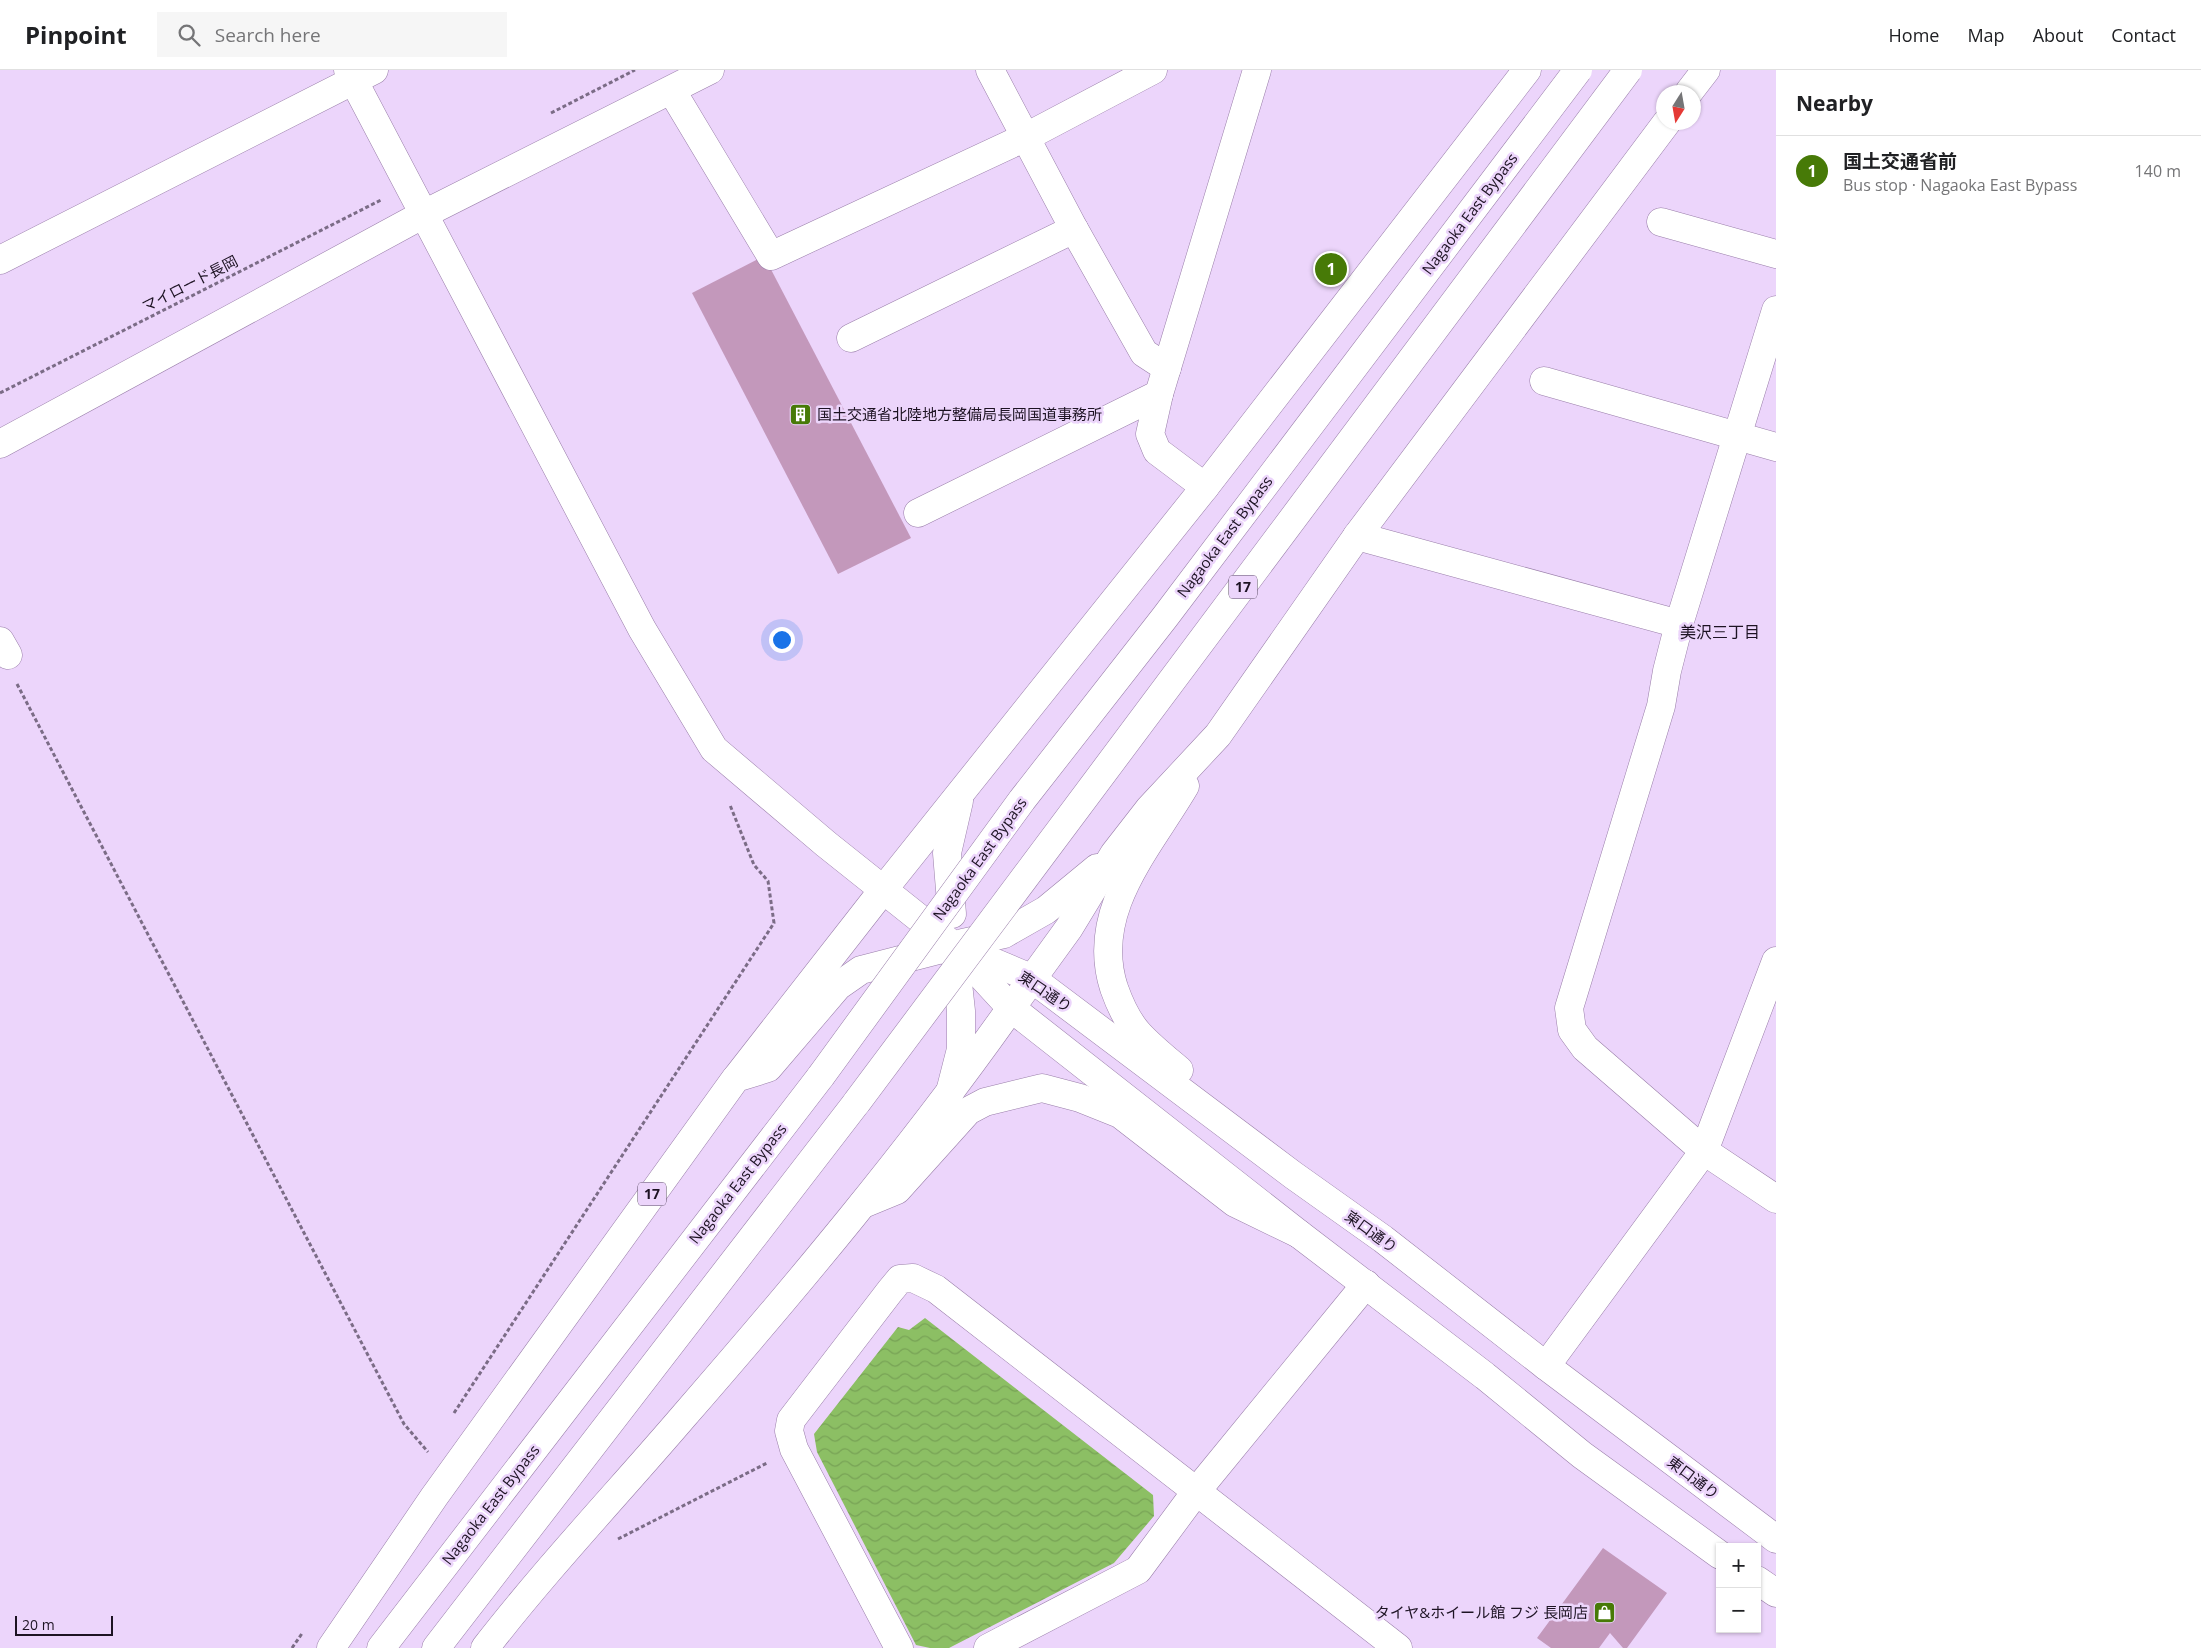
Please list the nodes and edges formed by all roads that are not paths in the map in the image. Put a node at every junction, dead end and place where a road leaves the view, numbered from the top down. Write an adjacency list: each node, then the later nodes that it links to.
1 (710, 70): 11 (main road)
2 (990, 70): 13 (main road)
3 (1153, 70): 13 (main road)
4 (1257, 70): 21 (main road)
5 (1527, 70): 27 (main road, 17)
6 (1578, 70): 54 (main road, Nagaoka East Bypass, bridge)
7 (1628, 70): 55 (main road, 17, bridge)
8 (1706, 70): 10 (main road)
9 (359, 74): 14 (main road, 東口通り); 18 (main road)
10 (1694, 85)
11 (672, 91): 13 (main road); 14 (main road)
12 (1661, 130): 29 (main road, 17)
13 (1026, 137): 16 (main road)
14 (424, 214): 25 (main road); 34 (main road, 東口通り)
15 (1662, 222): 17 (main road)
16 (1074, 229): 20 (main road); 21 (main road)
17 (1776, 254)
18 (0, 260)
19 (1776, 310): 24 (main road)
20 (851, 338)
21 (1167, 368): 23 (main road)
22 (1544, 381): 24 (main road)
23 (1159, 394): 27 (main road); 28 (main road)
24 (1738, 436): 26 (main road); 30 (main road)
25 (0, 444)
26 (1776, 447)
27 (1205, 487): 32 (main road, 17)
28 (918, 512)
29 (1357, 536): 30 (main road); 31 (main road, 17)
30 (1680, 624): 41 (main road)
31 (1218, 735): 33 (main road, 17); 42 (main road)
32 (960, 795): 34 (main road, 17); 35 (main road, 17)
33 (1114, 854): 35 (main road, 17); 37 (main road, 17)
34 (883, 890): 35 (main road, 東口通り); 39 (main road, 17)
35 (954, 946): 37 (main road, 東口通り); 38 (main road, 東口通り); 39 (main road, 17); 40 (main road, 17)
36 (1776, 961): 41 (main road)
37 (1030, 978): 38 (main road, 17); 42 (main road, 東口通り)
38 (1011, 1008): 40 (main road, 17); 45 (main road, 東口通り)
39 (736, 1078): 53 (main road, 17)
40 (950, 1092): 44 (main road, 17)
41 (1704, 1151): 43 (main road); 47 (main road)
42 (1293, 1175): 47 (main road, 東口通り)
43 (1776, 1199)
44 (863, 1204): 45 (main road); 56 (main road, 17)
45 (1299, 1234): 46 (main road, 東口通り)
46 (1366, 1284): 48 (main road); 50 (main road, 東口通り)
47 (1546, 1366): 49 (main road, 東口通り)
48 (1195, 1493): 57 (main road); 58 (main road); 59 (main road)
49 (1776, 1539)
50 (1716, 1552)
51 (1761, 1583): 52 (main road)
52 (1776, 1593)
53 (332, 1648)
54 (381, 1648)
55 (436, 1648)
56 (485, 1648)
57 (899, 1648)
58 (988, 1648)
59 (1398, 1648)

